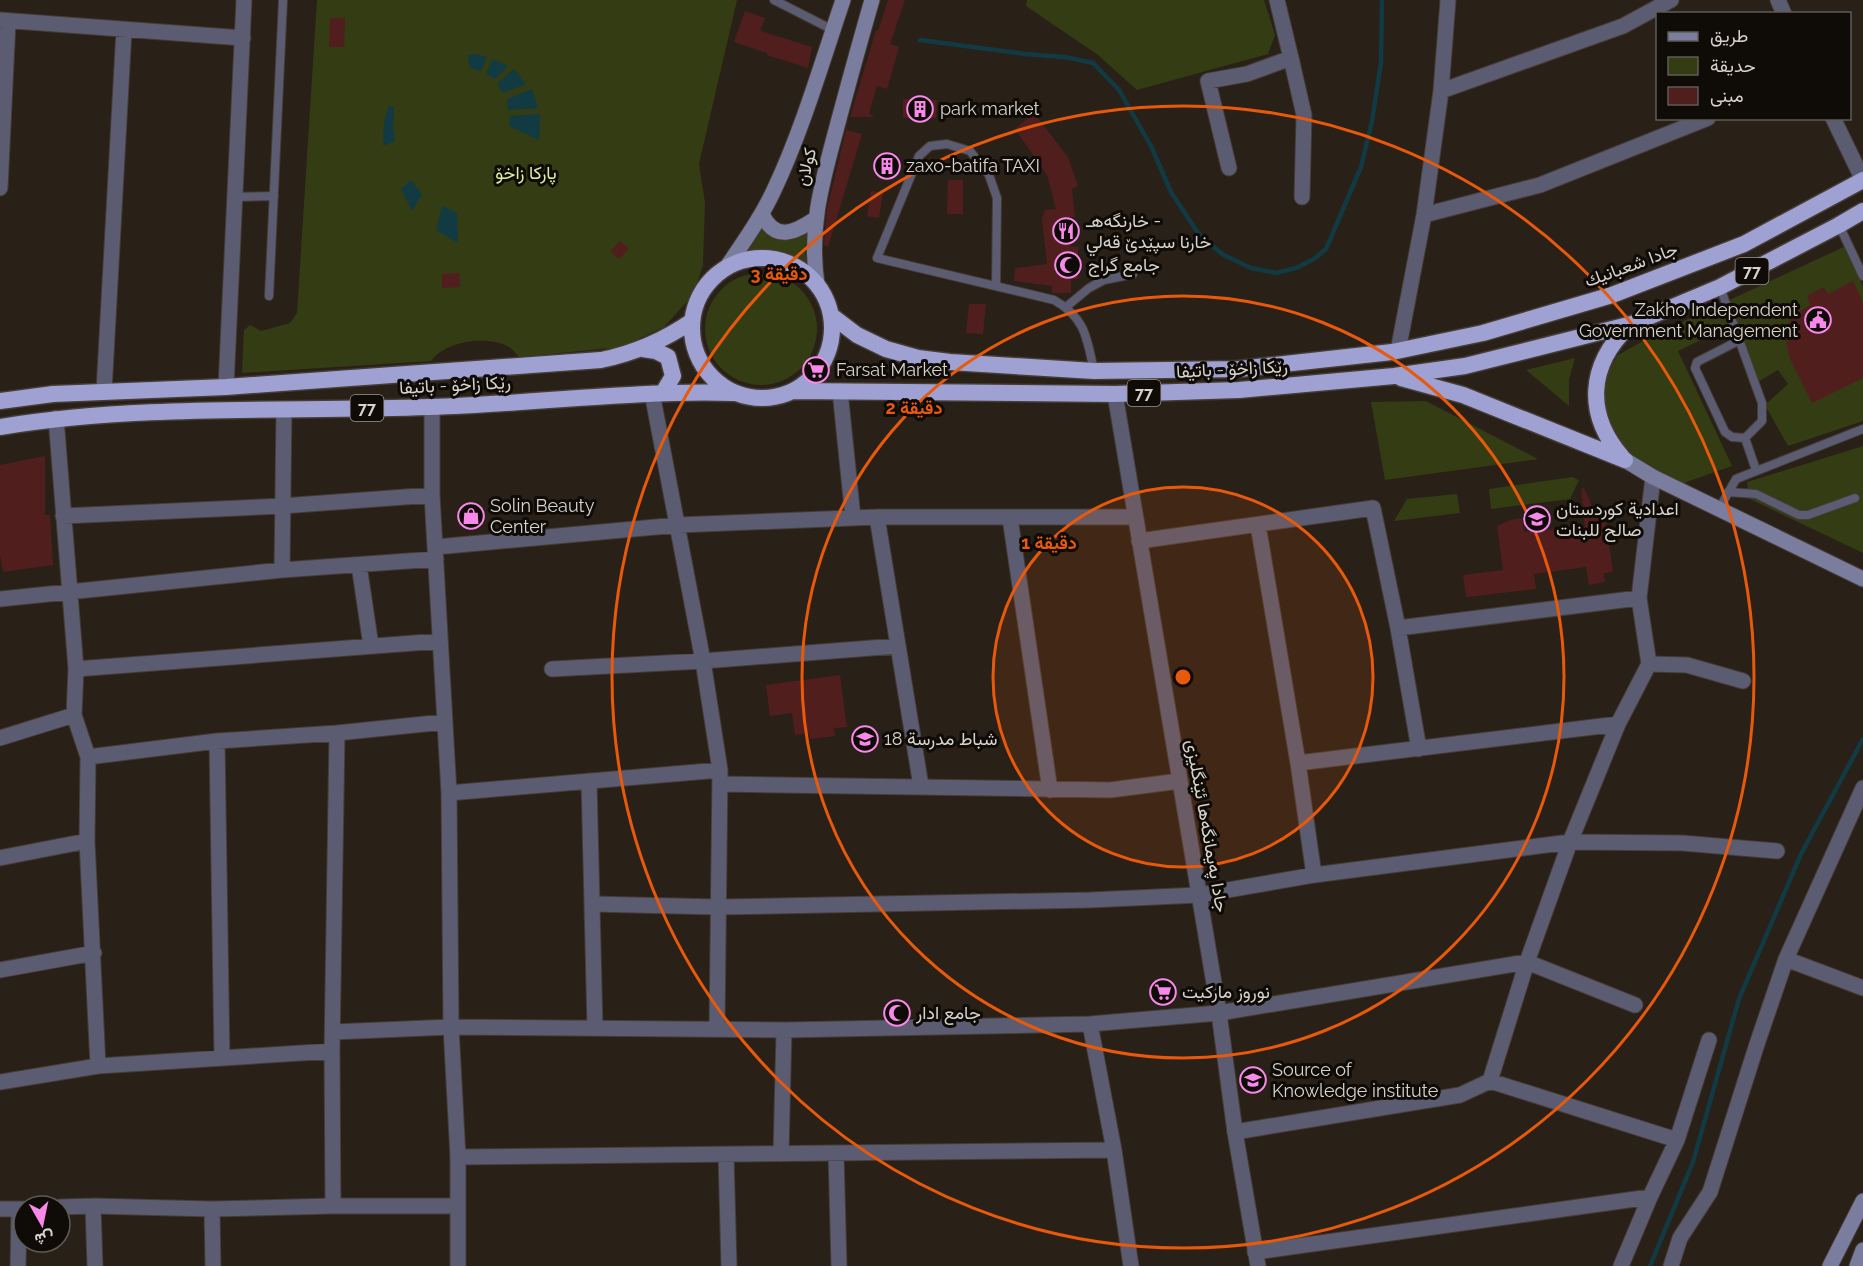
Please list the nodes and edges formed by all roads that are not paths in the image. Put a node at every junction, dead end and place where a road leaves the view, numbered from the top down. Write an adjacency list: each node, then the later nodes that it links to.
1 (244, 0): 12 (street)
2 (283, 0): 20 (lane)
3 (774, 0): 11 (lane)
4 (843, 0): 11 (main road)
5 (1277, 0): 13 (street)
6 (1448, 0): 14 (street)
7 (1671, 0): 14 (street)
8 (872, 1): 26 (main road, كولان)
9 (4, 21): 10 (street); 19 (street)
10 (124, 30): 12 (street); 45 (street)
11 (832, 30): 24 (main road)
12 (243, 38): 21 (street)
13 (1291, 58): 17 (street); 22 (street)
14 (1441, 91): 25 (street)
15 (1703, 120): 25 (street)
16 (1834, 120): 18 (street)
17 (1228, 168)
18 (1863, 180): 41 (highway, جادا شعبانيك / 77)
19 (0, 188)
20 (274, 196): 21 (lane); 34 (lane)
21 (235, 197): 44 (street)
22 (1302, 197)
23 (1863, 211): 27 (highway, 77)
24 (762, 214): 26 (main road); 28 (main road)
25 (1424, 215): 41 (street)
26 (815, 219): 31 (main road, كولان)
27 (1839, 225): 30 (lane); 33 (highway, 77)
28 (726, 268): 31 (highway); 37 (highway)
29 (1133, 274): 35 (lane)
30 (1863, 276)
31 (817, 284): 36 (highway)
32 (996, 286): 32 (lane); 35 (lane)
33 (1720, 287): 38 (highway, 77); 39 (lane)
34 (269, 296)
35 (1066, 307): 42 (lane)
36 (832, 316): 42 (highway, رێکا زاخۆ - باتیفا / 77); 46 (highway)
37 (692, 321): 40 (highway, رێکا زاخۆ - باتیفا / 77); 49 (highway)
38 (1634, 323): 43 (highway, رێکا زاخۆ - باتیفا / 77); 58 (highway)
39 (1740, 340): 57 (lane); 57 (lane)
40 (643, 349): 44 (highway, رێکا زاخۆ - باتیفا / 77); 48 (highway)
41 (1398, 351): 42 (highway, رێکا زاخۆ - باتیفا / 77)
42 (1094, 371)
43 (1394, 376): 50 (highway, رێکا زاخۆ - باتیفا / 77); 58 (highway)
44 (226, 387): 45 (highway, رێکا زاخۆ - باتیفا / 77)
45 (104, 391): 51 (highway, رێکا زاخۆ - باتیفا / 77)
46 (794, 391): 47 (highway, رێکا زاخۆ - باتیفا / 77); 49 (highway)
47 (840, 391): 50 (highway, رێکا زاخۆ - باتیفا / 77); 68 (street)
48 (658, 392): 49 (highway, رێکا زاخۆ - باتیفا / 77); 52 (highway, رێکا زاخۆ - باتیفا / 77); 71 (street)
49 (734, 393)
50 (1114, 394): 67 (street, جادا په‌يمانگه‌ها ئێنگليزى)
51 (0, 400)
52 (432, 407): 53 (highway, رێکا زاخۆ - باتیفا / 77); 62 (street)
53 (284, 410): 54 (highway, رێکا زاخۆ - باتیفا / 77); 64 (street)
54 (56, 418): 55 (highway, رێکا زاخۆ - باتیفا / 77); 66 (street)
55 (0, 428)
56 (1863, 429): 59 (lane)
57 (1746, 438): 59 (lane)
58 (1625, 460): 60 (main road)
59 (1756, 470): 61 (lane)
60 (1653, 477): 65 (main road); 79 (street)
61 (1728, 492): 63 (lane); 65 (lane)
62 (432, 495): 64 (street); 74 (street)
63 (1855, 498)
64 (282, 506): 66 (street); 76 (street)
65 (1719, 509): 77 (main road)
66 (63, 516): 78 (street)
67 (1135, 517): 70 (street); 73 (street, جادا په‌يمانگه‌ها ئێنگليزى)
68 (853, 518): 69 (street); 71 (street)
69 (877, 518): 70 (street); 84 (street)
70 (1010, 518): 104 (street)
71 (678, 525): 74 (street); 85 (street)
72 (1258, 525): 73 (street); 81 (street); 98 (street)
73 (1139, 541): 101 (street, جادا په‌يمانگه‌ها ئێنگليزى)
74 (436, 553): 75 (street); 82 (street)
75 (359, 565): 76 (street); 83 (street)
76 (282, 570): 78 (street)
77 (1863, 579)
78 (69, 592): 80 (street); 87 (street)
79 (1639, 598): 81 (street); 86 (street)
80 (0, 599)
81 (1398, 628): 96 (street)
82 (440, 641): 83 (street); 91 (street)
83 (371, 646): 87 (street)
84 (897, 646): 85 (street); 102 (street)
85 (703, 662): 88 (street); 99 (street)
86 (1649, 664): 89 (street); 92 (street)
87 (76, 669): 90 (street)
88 (552, 669)
89 (1743, 681)
90 (74, 715): 94 (street); 97 (street)
91 (444, 722): 93 (street); 105 (street)
92 (1618, 724): 96 (street); 108 (street)
93 (337, 733): 95 (street); 127 (street)
94 (0, 738)
95 (217, 741): 97 (street); 130 (street)
96 (1419, 749): 98 (street)
97 (88, 757): 107 (street)
98 (1298, 763): 111 (street)
99 (721, 777): 100 (street); 102 (street); 114 (street)
100 (589, 781): 105 (street); 113 (street)
101 (1180, 781): 104 (street); 112 (street, جادا په‌يمانگه‌ها ئێنگليزى)
102 (921, 786): 104 (street)
103 (1863, 788): 106 (street)
104 (1050, 790)
105 (449, 793): 123 (street)
106 (1858, 807): 116 (street)
107 (87, 841): 110 (street); 115 (street)
108 (1570, 842): 109 (street); 111 (street); 117 (street)
109 (1777, 851)
110 (0, 858)
111 (1314, 874): 112 (street)
112 (1199, 895): 114 (street); 121 (street, جادا په‌يمانگه‌ها ئێنگليزى)
113 (592, 904): 114 (street); 124 (street)
114 (718, 907): 125 (street)
115 (94, 953): 118 (street); 131 (street)
116 (1786, 958): 119 (street); 157 (street)
117 (1527, 962): 120 (street); 121 (street); 132 (street)
118 (0, 970)
119 (1863, 988)
120 (1635, 1005)
121 (1218, 1013): 122 (street); 134 (street, جادا په‌يمانگه‌ها ئێنگليزى)
122 (1090, 1024): 126 (street); 136 (street)
123 (451, 1028): 124 (street); 127 (street); 140 (street)
124 (595, 1028): 125 (street)
125 (717, 1029): 126 (street)
126 (784, 1030): 138 (street)
127 (333, 1032): 129 (street)
128 (1708, 1040): 135 (street)
129 (332, 1051): 130 (street); 144 (street)
130 (222, 1058): 131 (street)
131 (98, 1066): 133 (street)
132 (1490, 1081): 134 (street); 135 (street)
133 (0, 1082)
134 (1235, 1132): 149 (street, جادا په‌يمانگه‌ها ئێنگليزى)
135 (1677, 1140): 141 (street)
136 (1114, 1150): 137 (street); 155 (street)
137 (836, 1153): 138 (street); 154 (street)
138 (781, 1154): 139 (street)
139 (726, 1155): 140 (street); 153 (street)
140 (458, 1157): 145 (street)
141 (1650, 1197): 149 (street); 156 (street)
142 (1863, 1201): 158 (main road)
143 (93, 1206): 146 (street); 147 (street); 150 (street)
144 (333, 1206): 145 (street); 147 (street)
145 (457, 1206): 152 (street)
146 (72, 1207)
147 (212, 1209): 151 (street)
148 (1863, 1250): 159 (main road)
149 (1257, 1259)
150 (95, 1266)
151 (213, 1266)
152 (458, 1266)
153 (729, 1266)
154 (839, 1266)
155 (1131, 1266)
156 (1621, 1266)
157 (1671, 1266)
158 (1830, 1266)
159 (1857, 1266)

